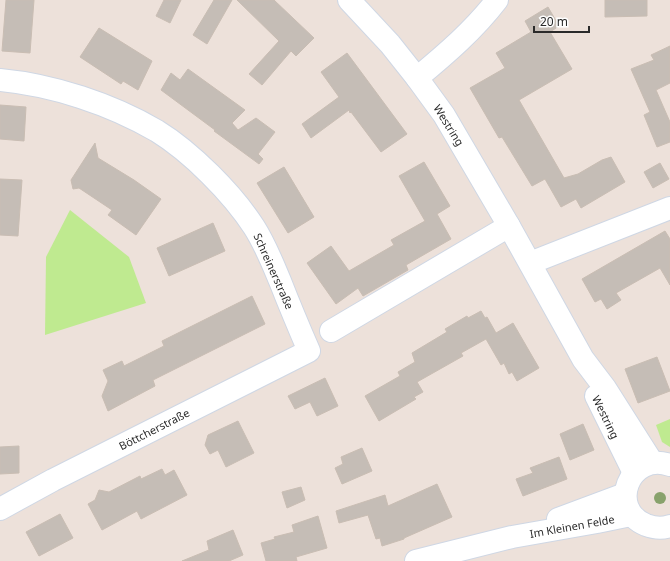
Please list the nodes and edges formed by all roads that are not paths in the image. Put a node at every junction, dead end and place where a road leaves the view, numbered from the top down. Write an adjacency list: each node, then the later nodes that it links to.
1 (349, 0): 3 (street, Westring)
2 (497, 0): 3 (street)
3 (417, 78): 6 (street, Westring)
4 (0, 80): 9 (street, Schreinerstraße)
5 (670, 208): 7 (street)
6 (509, 226): 7 (street, Westring); 8 (street)
7 (530, 263): 10 (street, Westring)
8 (331, 331)
9 (309, 351): 12 (street, Böttcherstraße)
10 (652, 466): 11 (street)
11 (628, 505): 13 (street); 14 (street, Im Kleinen Felde)
12 (0, 509)
13 (669, 529)
14 (416, 561)

